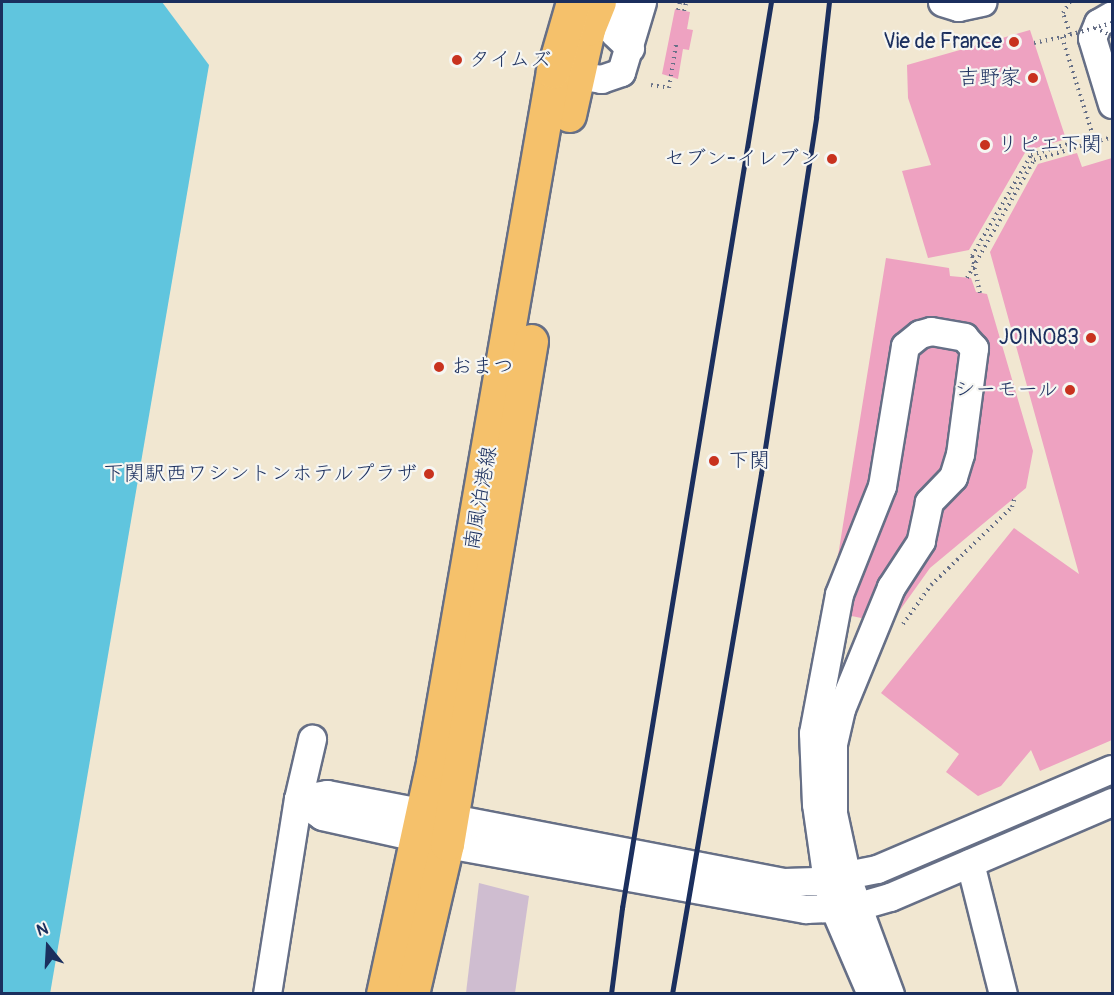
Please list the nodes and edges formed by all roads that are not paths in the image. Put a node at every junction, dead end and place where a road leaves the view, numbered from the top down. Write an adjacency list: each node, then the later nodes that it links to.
1 (573, 2): 9 (main road, 南風泊港線)
2 (599, 2): 9 (main road, 南風泊港線)
3 (623, 2): 8 (street)
4 (642, 2): 8 (street)
5 (942, 2): 6 (street)
6 (982, 2)
7 (1104, 21): 10 (street)
8 (630, 48): 9 (street)
9 (565, 73): 15 (main road, 南風泊港線)
10 (1111, 97)
11 (312, 739): 13 (street)
12 (1113, 769): 17 (street)
13 (298, 799): 15 (street); 19 (street)
14 (1113, 802): 16 (street)
15 (435, 827): 17 (street); 18 (street); 20 (main road, 南風泊港線); 21 (main road, 南風泊港線)
16 (970, 863): 18 (street); 24 (street)
17 (837, 879): 17 (street); 18 (street)
18 (845, 908): 22 (street); 23 (street)
19 (267, 993)
20 (383, 993)
21 (412, 993)
22 (871, 993)
23 (890, 993)
24 (1003, 993)

